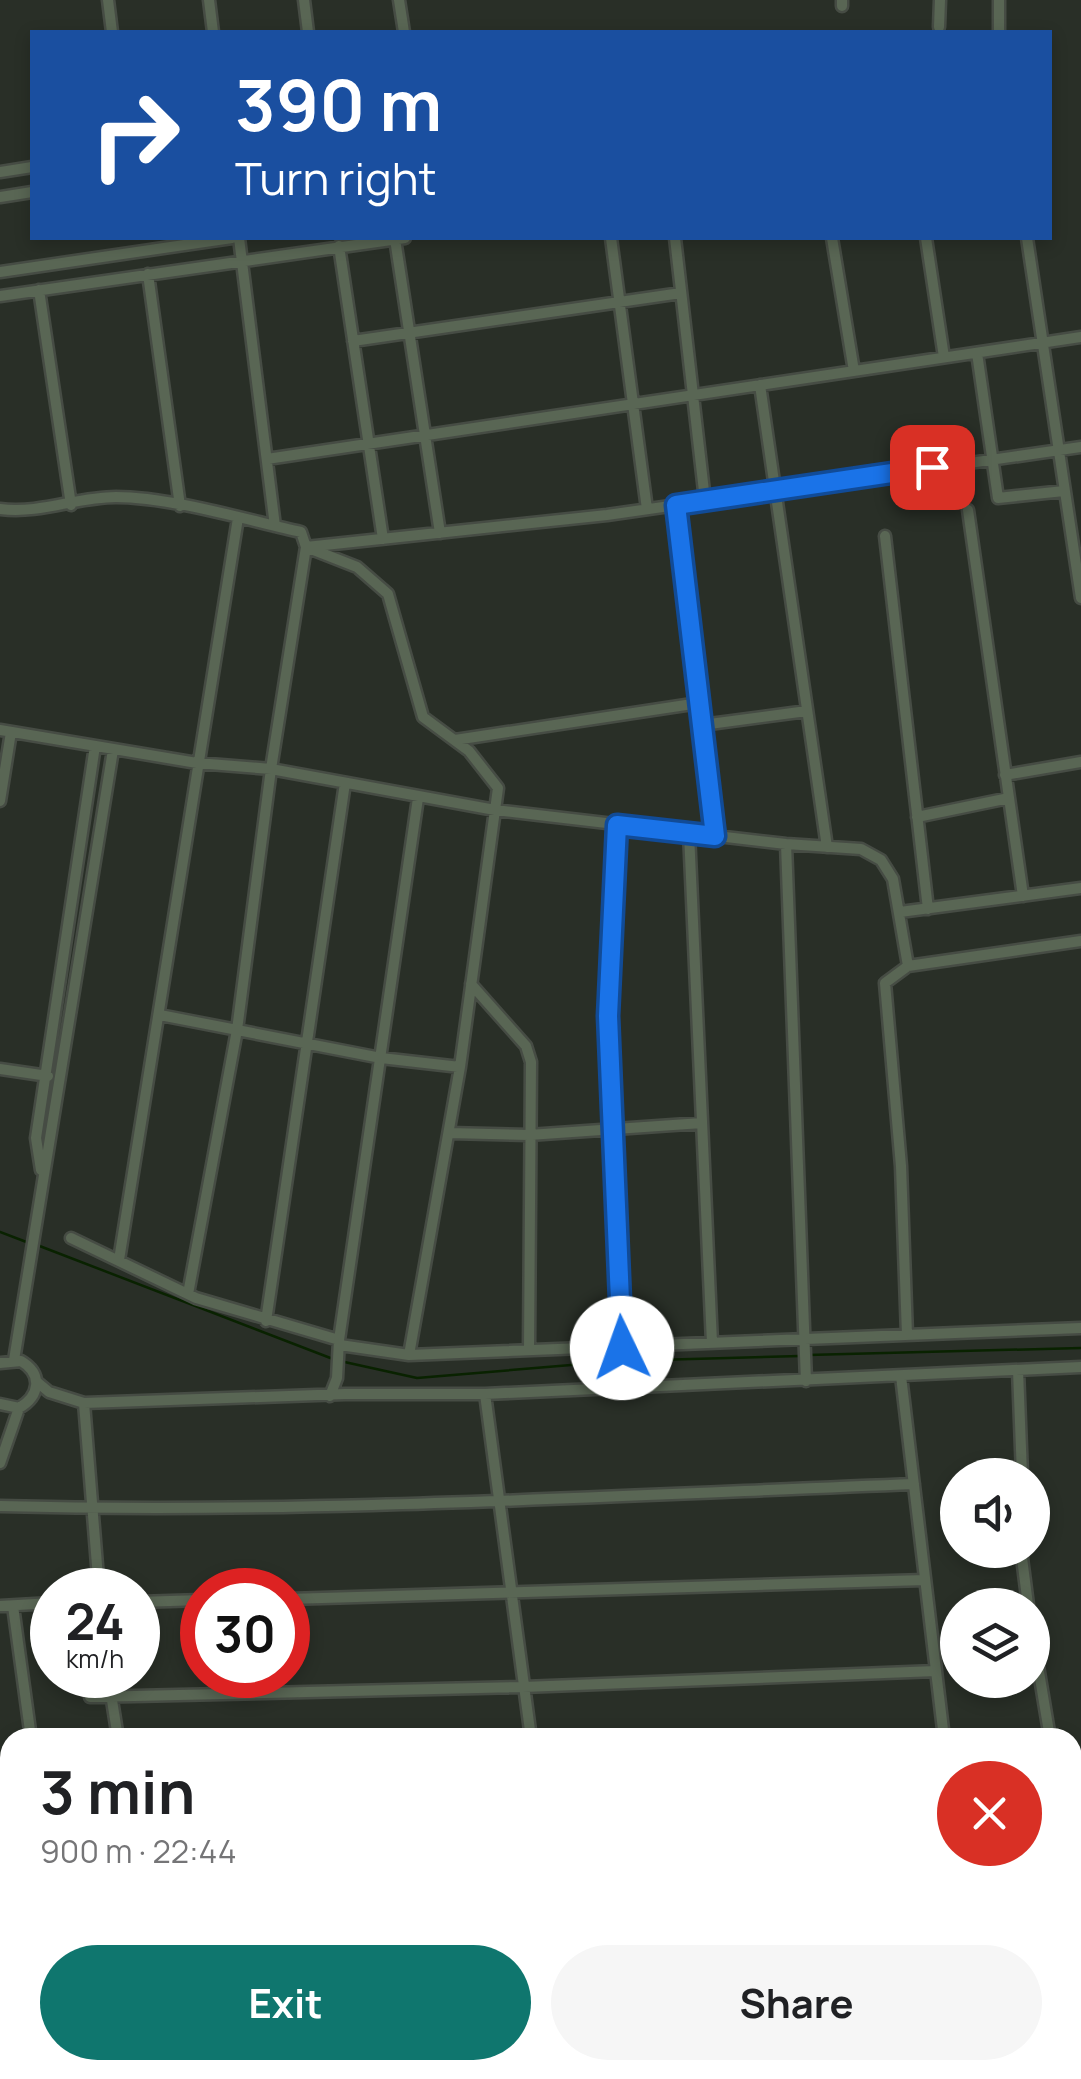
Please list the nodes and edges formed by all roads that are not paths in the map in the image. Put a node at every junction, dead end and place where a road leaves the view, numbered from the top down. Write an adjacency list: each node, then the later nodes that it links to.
1 (108, 0): 8 (street)
2 (209, 0): 9 (street)
3 (304, 0): 10 (street)
4 (399, 0): 11 (street)
5 (940, 0): 7 (street)
6 (999, 0): 12 (street)
7 (939, 27)
8 (112, 30)
9 (213, 30)
10 (308, 30)
11 (404, 30)
12 (999, 30)
13 (30, 167): 14 (street)
14 (0, 172)
15 (30, 192): 16 (street)
16 (0, 197)
17 (140, 240): 28 (street)
18 (221, 240): 28 (street)
19 (236, 240): 29 (street)
20 (385, 240): 27 (street)
21 (400, 240): 36 (street)
22 (612, 240): 35 (street)
23 (675, 240): 33 (street)
24 (832, 240): 42 (street)
25 (926, 240): 41 (street)
26 (1027, 240): 39 (street)
27 (339, 246): 29 (street); 38 (street)
28 (142, 251): 30 (street)
29 (242, 260): 31 (street); 50 (street)
30 (0, 272)
31 (148, 274): 32 (street); 59 (street)
32 (39, 290): 34 (street); 56 (street)
33 (682, 294): 35 (street); 44 (street)
34 (0, 296)
35 (620, 302): 36 (street); 45 (street)
36 (410, 333): 38 (street); 46 (street)
37 (1081, 337): 39 (street)
38 (354, 341): 47 (street)
39 (1042, 343): 40 (street); 49 (street)
40 (977, 352): 41 (street); 51 (street)
41 (944, 358): 42 (street)
42 (854, 371): 43 (street)
43 (760, 385): 44 (street); 52 (street)
44 (693, 395): 45 (street); 54 (street)
45 (634, 404): 46 (street); 61 (street)
46 (425, 435): 47 (street); 65 (street)
47 (369, 444): 50 (street); 67 (street)
48 (1081, 447): 49 (street)
49 (1057, 450): 51 (street); 53 (street)
50 (267, 459): 64 (street)
51 (992, 459): 52 (street); 53 (street)
52 (775, 490): 54 (street); 71 (street)
53 (1064, 491): 58 (street)
54 (706, 500): 57 (street)
55 (1081, 503): 58 (street)
56 (70, 505): 59 (street); 60 (street)
57 (676, 505): 61 (street); 70 (street)
58 (1068, 505): 69 (street)
59 (180, 506): 63 (street)
60 (0, 509)
61 (647, 509): 65 (street)
62 (968, 510): 80 (street)
63 (238, 518): 64 (street); 78 (street)
64 (275, 526): 68 (street)
65 (440, 533): 67 (street)
66 (885, 536): 86 (street)
67 (383, 539): 68 (street)
68 (306, 547): 74 (street); 79 (street)
69 (1081, 598)
70 (699, 703): 72 (street); 74 (street)
71 (807, 711): 72 (street); 91 (street)
72 (702, 725): 89 (street)
73 (6, 731): 75 (street); 84 (street)
74 (455, 740): 85 (street)
75 (95, 746): 76 (street); 105 (street)
76 (113, 750): 78 (street); 106 (street)
77 (1081, 762): 80 (street)
78 (197, 763): 79 (street); 99 (street)
79 (271, 770): 81 (street); 100 (street)
80 (1006, 775): 83 (street)
81 (345, 783): 82 (street); 101 (street)
82 (418, 798): 85 (street); 102 (street)
83 (1009, 798): 86 (street); 93 (street)
84 (0, 801)
85 (495, 810): 87 (street); 98 (street)
86 (917, 816): 94 (street)
87 (617, 825): 88 (street); 108 (street)
88 (689, 833): 89 (street); 107 (street)
89 (715, 836): 90 (street)
90 (786, 844): 91 (street); 118 (street)
91 (827, 847): 95 (street)
92 (1081, 888): 93 (street)
93 (1023, 896): 94 (street)
94 (928, 909): 95 (street)
95 (900, 912): 97 (street)
96 (1081, 941): 97 (street)
97 (908, 966): 117 (street)
98 (472, 984): 103 (street); 110 (street)
99 (160, 1016): 100 (street); 113 (street)
100 (236, 1030): 101 (street); 114 (street)
101 (306, 1043): 102 (street); 115 (street)
102 (381, 1058): 103 (street); 120 (street)
103 (460, 1067): 109 (street)
104 (0, 1068): 105 (street)
105 (45, 1076): 106 (street); 111 (street)
106 (60, 1078): 111 (street)
107 (702, 1123): 108 (street); 119 (street)
108 (611, 1130): 110 (street); 121 (street)
109 (449, 1134): 110 (street); 123 (street)
110 (529, 1135): 122 (street)
111 (43, 1180): 124 (street)
112 (72, 1238): 113 (street)
113 (118, 1260): 114 (street)
114 (188, 1294): 115 (street)
115 (266, 1322): 120 (street)
116 (1081, 1328): 117 (street)
117 (907, 1335): 118 (street)
118 (806, 1341): 119 (street); 129 (street)
119 (712, 1343): 121 (street)
120 (340, 1345): 123 (street); 132 (street)
121 (622, 1348): 122 (street)
122 (529, 1350): 123 (street)
123 (409, 1355)
124 (14, 1360): 125 (street); 130 (street)
125 (0, 1364)
126 (1081, 1367): 127 (street)
127 (1018, 1370): 128 (street); 136 (street)
128 (900, 1376): 129 (street); 138 (street)
129 (806, 1380): 131 (street)
130 (37, 1382): 133 (street); 135 (street)
131 (485, 1394): 132 (street); 139 (street)
132 (330, 1396): 133 (street)
133 (84, 1403): 141 (street)
134 (0, 1404): 135 (street)
135 (19, 1408): 137 (street)
136 (1021, 1458)
137 (0, 1463)
138 (914, 1484): 139 (street); 143 (street)
139 (500, 1501): 141 (street); 144 (street)
140 (0, 1506): 141 (street)
141 (94, 1508): 142 (street)
142 (97, 1568)
143 (925, 1580): 144 (street); 149 (street)
144 (512, 1594): 145 (street); 150 (street)
145 (310, 1598)
146 (30, 1605): 148 (street)
147 (0, 1606): 148 (street)
148 (13, 1606): 154 (street)
149 (936, 1671): 150 (street); 157 (street)
150 (523, 1687): 151 (street); 156 (street)
151 (160, 1696)
152 (110, 1698): 155 (street)
153 (1043, 1698): 158 (street)
154 (30, 1728)
155 (116, 1728)
156 (529, 1728)
157 (943, 1728)
158 (1048, 1728)

